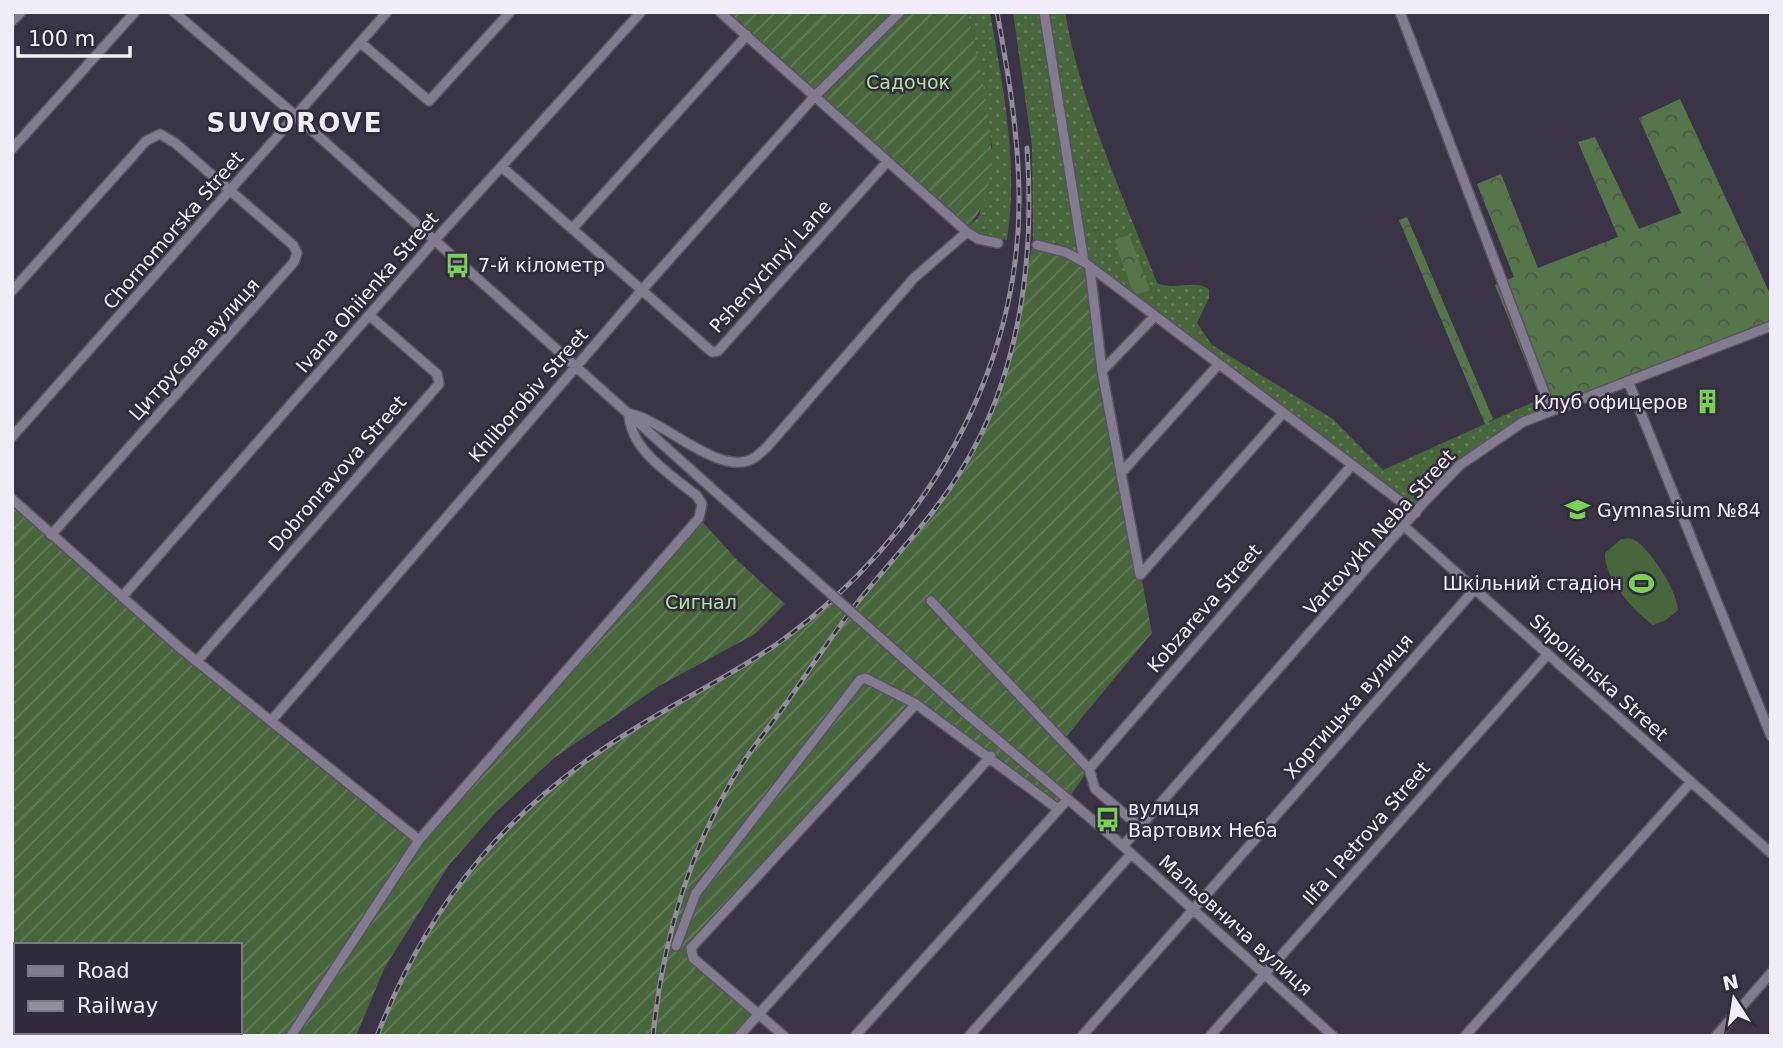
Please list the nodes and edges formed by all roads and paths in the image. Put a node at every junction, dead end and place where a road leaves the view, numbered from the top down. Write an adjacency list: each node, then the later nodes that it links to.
1 (20, 12): 11 (street)
2 (135, 12): 16 (street)
3 (174, 12): 15 (street, Мальовнича вулиця)
4 (387, 12): 13 (street, Chornomorska Street)
5 (510, 12): 13 (street)
6 (641, 12): 18 (street, Ivana Ohiienka Street)
7 (720, 12): 12 (street)
8 (900, 12): 14 (street, Khliborobiv Street)
9 (1044, 12): 25 (street)
10 (1399, 12): 35 (street)
11 (12, 22)
12 (747, 35): 14 (street); 20 (street)
13 (361, 43): 15 (street, Chornomorska Street)
14 (814, 97): 17 (street); 26 (street, Khliborobiv Street)
15 (296, 116): 19 (street, Chornomorska Street); 22 (street, Мальовнича вулиця)
16 (12, 149)
17 (887, 162): 21 (street); 26 (street, Pshenychnyi Lane)
18 (502, 167): 20 (street); 22 (street, Ivana Ohiienka Street)
19 (230, 192): 27 (street, Цитрусова вулиця); 38 (street, Chornomorska Street); 44 (street, Цитрусова вулиця)
20 (573, 228): 26 (street)
21 (967, 232): 23 (street); 36 (street)
22 (435, 240): 28 (street, Ivana Ohiienka Street); 32 (street, Мальовнича вулиця)
23 (998, 243)
24 (1037, 245): 25 (street)
25 (1087, 266): 29 (street); 33 (street)
26 (642, 290): 32 (street, Khliborobiv Street)
27 (12, 291)
28 (369, 315): 46 (street, Ivana Ohiienka Street); 49 (street, Dobronravova Street)
29 (1154, 317): 31 (street); 33 (street)
30 (1771, 326): 34 (street, Vartovykh Neba Street)
31 (1218, 365): 37 (street); 40 (street)
32 (577, 367): 36 (street, Мальовнича вулиця); 51 (street, Khliborobiv Street)
33 (1102, 371): 40 (street)
34 (1628, 381): 35 (street, Vartovykh Neba Street); 52 (street)
35 (1551, 410): 42 (street, Vartovykh Neba Street)
36 (629, 413): 56 (street, Мальовнича вулиця, bridge); 59 (street)
37 (1283, 413): 39 (street); 40 (street)
38 (12, 438)
39 (1352, 465): 42 (street); 54 (street, Kobzareva Street)
40 (1122, 472)
41 (12, 499): 44 (street)
42 (1416, 513): 43 (street, Vartovykh Neba Street)
43 (1404, 526): 45 (street, Shpolianska Street); 58 (street, Vartovykh Neba Street)
44 (51, 535): 46 (street)
45 (1475, 589): 48 (street, Shpolianska Street); 63 (street, Хортицька вулиця)
46 (122, 597): 49 (street)
47 (931, 601): 54 (street)
48 (1548, 654): 55 (street, Shpolianska Street); 66 (street, Ilfa I Petrova Street)
49 (197, 662): 51 (street)
50 (916, 704): 53 (street); 64 (street); 67 (street)
51 (272, 720): 59 (street)
52 (1771, 736)
53 (990, 756): 57 (street); 67 (street)
54 (1089, 773): 58 (street)
55 (1691, 782): 61 (street, Shpolianska Street); 76 (street)
56 (1068, 799): 57 (street); 60 (street, Мальовнича вулиця)
57 (1058, 809): 71 (street)
58 (1139, 826): 60 (street, Vartovykh Neba Street)
59 (419, 840): 68 (street)
60 (1119, 842): 62 (street, Мальовнича вулиця)
61 (1771, 853)
62 (1131, 854): 63 (street, Мальовнича вулиця); 72 (street)
63 (1192, 909): 66 (street, Мальовнича вулиця); 73 (street, Хортицька вулиця)
64 (676, 946)
65 (1771, 973): 77 (street)
66 (1264, 975): 74 (street, Ilfa I Petrova Street); 75 (street, Мальовнича вулиця)
67 (758, 1012): 69 (street); 70 (street)
68 (291, 1036)
69 (739, 1036)
70 (784, 1036)
71 (855, 1036)
72 (969, 1036)
73 (1082, 1036)
74 (1210, 1036)
75 (1334, 1036)
76 (1465, 1036)
77 (1716, 1036)

